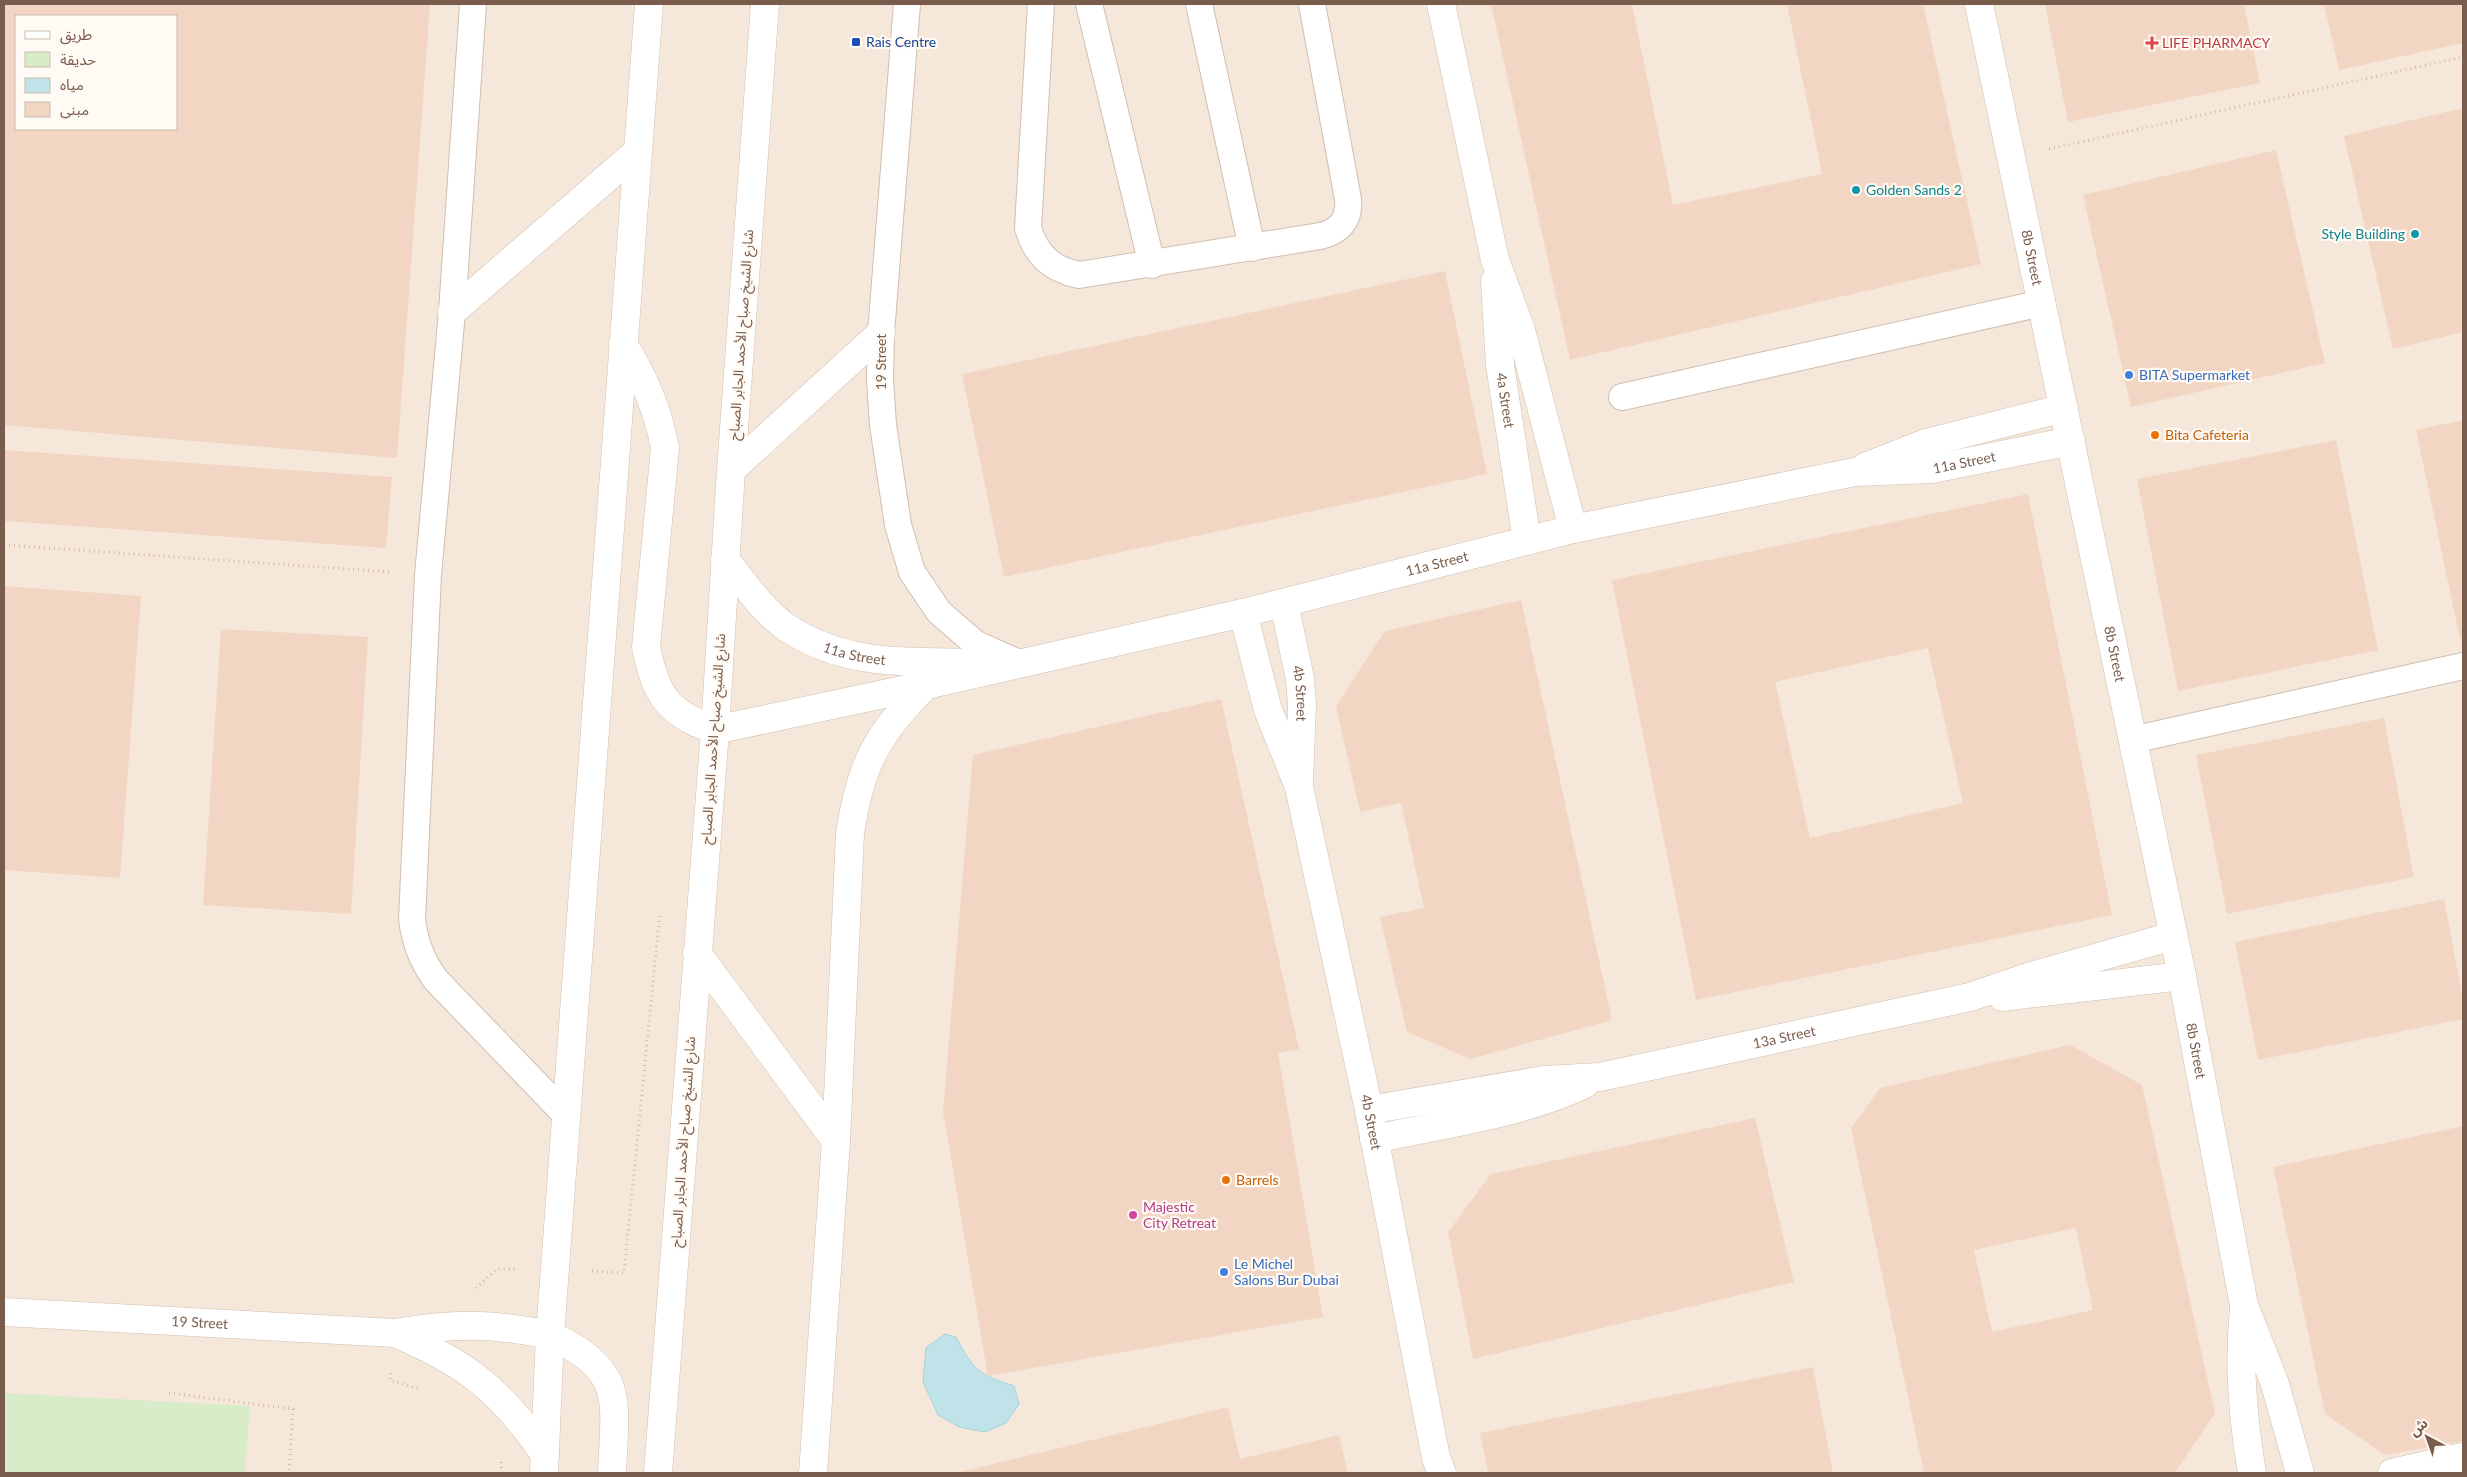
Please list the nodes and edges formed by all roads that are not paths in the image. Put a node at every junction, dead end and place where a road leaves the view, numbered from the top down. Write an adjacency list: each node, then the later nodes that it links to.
1 (473, 4): 16 (lane)
2 (649, 4): 11 (street)
3 (765, 4): 22 (street, شارع الشيخ صباح الأحمد الجابر الصباح)
4 (907, 4): 17 (lane, 19 Street)
5 (1041, 4): 14 (lane)
6 (1089, 4): 14 (lane)
7 (1199, 4): 12 (lane)
8 (1312, 4): 12 (lane)
9 (1441, 4): 13 (street, 4a Street)
10 (1979, 4): 15 (street, 8b Street)
11 (638, 151): 16 (street); 18 (street)
12 (1252, 248): 14 (lane)
13 (1495, 260): 24 (street, 4a Street); 25 (street, 4a Street)
14 (1152, 265)
15 (2042, 303): 19 (lane); 20 (street, 8b Street)
16 (452, 312): 41 (lane)
17 (881, 334): 22 (street); 29 (lane, 19 Street)
18 (623, 344): 32 (street); 41 (street)
19 (1622, 397)
20 (2064, 408): 21 (street, 8b Street); 23 (street, 11a Street)
21 (2071, 441): 23 (street, 11a Street); 33 (street, 8b Street)
22 (731, 470): 26 (street, شارع الشيخ صباح الأحمد الجابر الصباح)
23 (1855, 472): 24 (street, 11a Street)
24 (1573, 529): 25 (street, 11a Street)
25 (1527, 541): 27 (street, 11a Street)
26 (725, 559): 29 (street, 11a Street); 32 (street, شارع الشيخ صباح الأحمد الجابر الصباح)
27 (1284, 603): 28 (street, 11a Street); 34 (street, 4b Street)
28 (1243, 613): 29 (street, 11a Street); 34 (street, 4b Street)
29 (1021, 664): 31 (street, 11a Street)
30 (2463, 666): 33 (lane)
31 (926, 685): 32 (street, 11a Street); 43 (street)
32 (715, 730): 36 (street, شارع الشيخ صباح الأحمد الجابر الصباح)
33 (2132, 740): 35 (street, 8b Street)
34 (1299, 787): 40 (street, 4b Street)
35 (2173, 936): 37 (street, 8b Street); 38 (street, 13a Street)
36 (698, 953): 43 (street); 52 (street, شارع الشيخ صباح الأحمد الجابر الصباح)
37 (2182, 976): 38 (street, 13a Street); 44 (street, 8b Street)
38 (1970, 997): 39 (street, 13a Street)
39 (1600, 1077): 40 (street, 13a Street); 42 (street, 13a Street)
40 (1369, 1110): 42 (street, 4b Street)
41 (566, 1114): 47 (street)
42 (1374, 1139): 50 (street, 4b Street)
43 (836, 1141): 53 (street)
44 (2244, 1305): 54 (street, 8b Street); 55 (street, 8b Street)
45 (4, 1312): 46 (street, 19 Street)
46 (395, 1334): 47 (street, 19 Street); 49 (street, 19 Street)
47 (550, 1335): 49 (street); 51 (street, 19 Street)
48 (2463, 1457): 56 (street)
49 (545, 1464)
50 (1438, 1468)
51 (612, 1473)
52 (658, 1473)
53 (813, 1473)
54 (2252, 1473)
55 (2300, 1473)
56 (2392, 1473)

